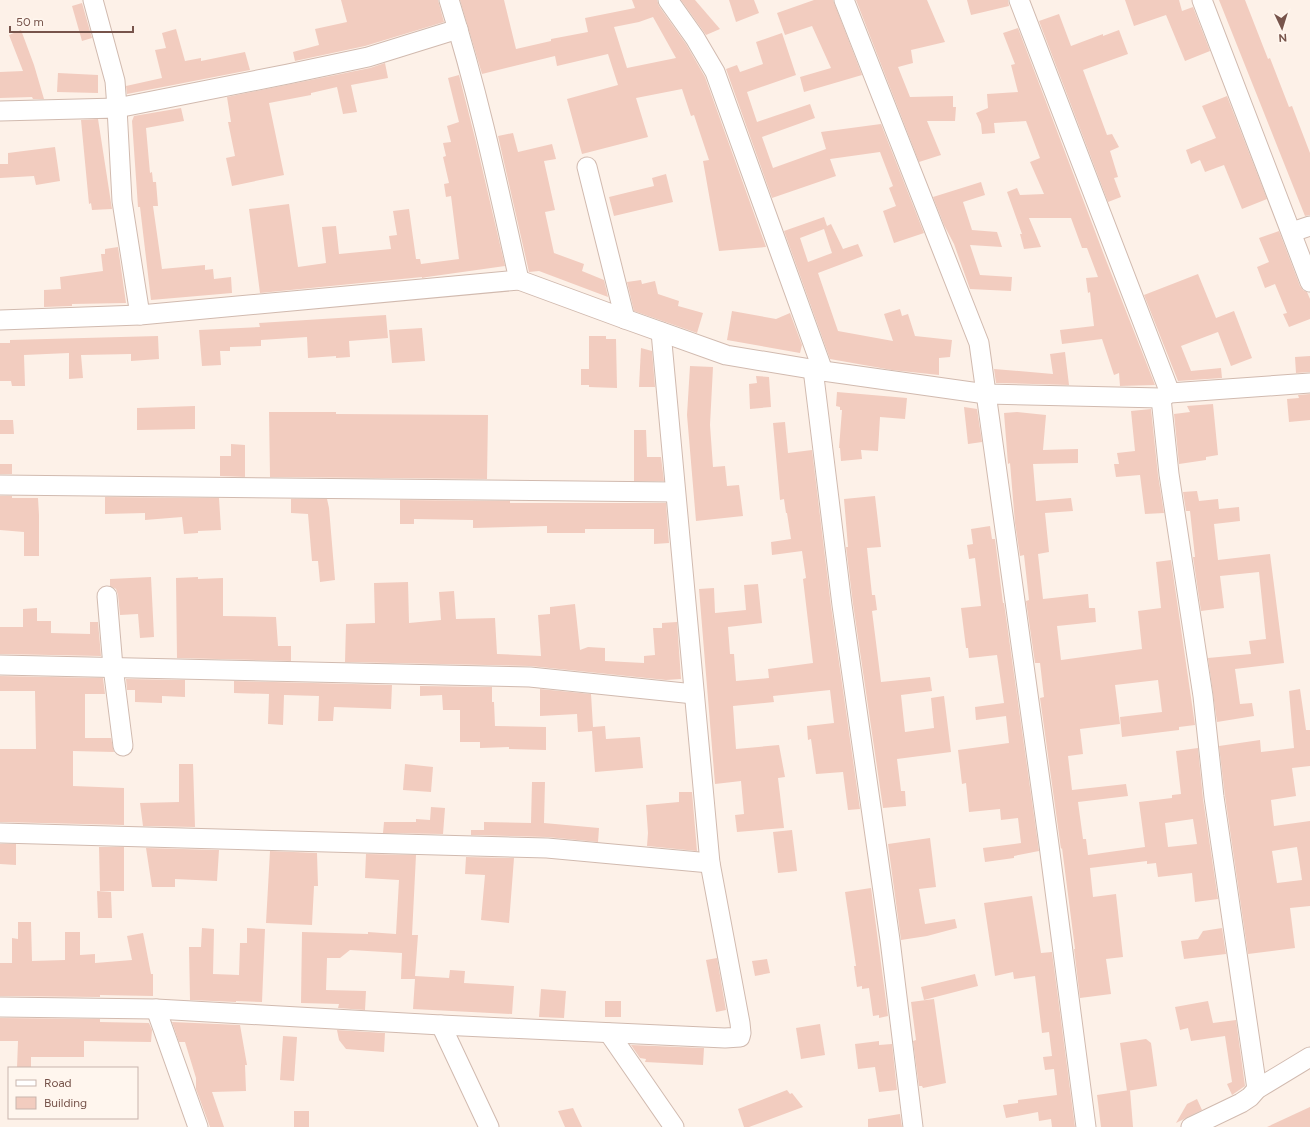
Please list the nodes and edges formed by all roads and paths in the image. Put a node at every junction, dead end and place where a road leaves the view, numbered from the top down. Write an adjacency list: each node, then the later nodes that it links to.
1 (93, 0): 8 (street)
2 (449, 0): 7 (street)
3 (668, 0): 19 (street)
4 (844, 0): 21 (street)
5 (1019, 0): 22 (street)
6 (1202, 0): 12 (street)
7 (458, 29): 8 (street); 13 (street)
8 (117, 108): 9 (street); 15 (street)
9 (0, 111)
10 (587, 166): 16 (street)
11 (1310, 226): 12 (street)
12 (1292, 232): 14 (street)
13 (519, 280): 15 (street); 16 (street)
14 (1310, 282)
15 (140, 315): 17 (street)
16 (625, 319): 18 (street)
17 (0, 320)
18 (661, 332): 19 (street); 24 (street)
19 (818, 370): 21 (street); 41 (street)
20 (1310, 383): 22 (street)
21 (986, 394): 22 (street); 42 (street)
22 (1166, 396): 37 (street)
23 (0, 485): 24 (street)
24 (675, 492): 28 (street)
25 (107, 596): 27 (street)
26 (0, 665): 27 (street)
27 (113, 667): 28 (street); 29 (street)
28 (694, 694): 31 (street)
29 (123, 746)
30 (0, 833): 31 (street)
31 (710, 863): 35 (street)
32 (0, 1007): 33 (street)
33 (156, 1009): 34 (street); 38 (street)
34 (441, 1025): 35 (street); 39 (street)
35 (609, 1032): 40 (street)
36 (1310, 1057): 37 (street)
37 (1257, 1089): 43 (street)
38 (198, 1127)
39 (489, 1127)
40 (674, 1127)
41 (913, 1127)
42 (1086, 1127)
43 (1191, 1127)

